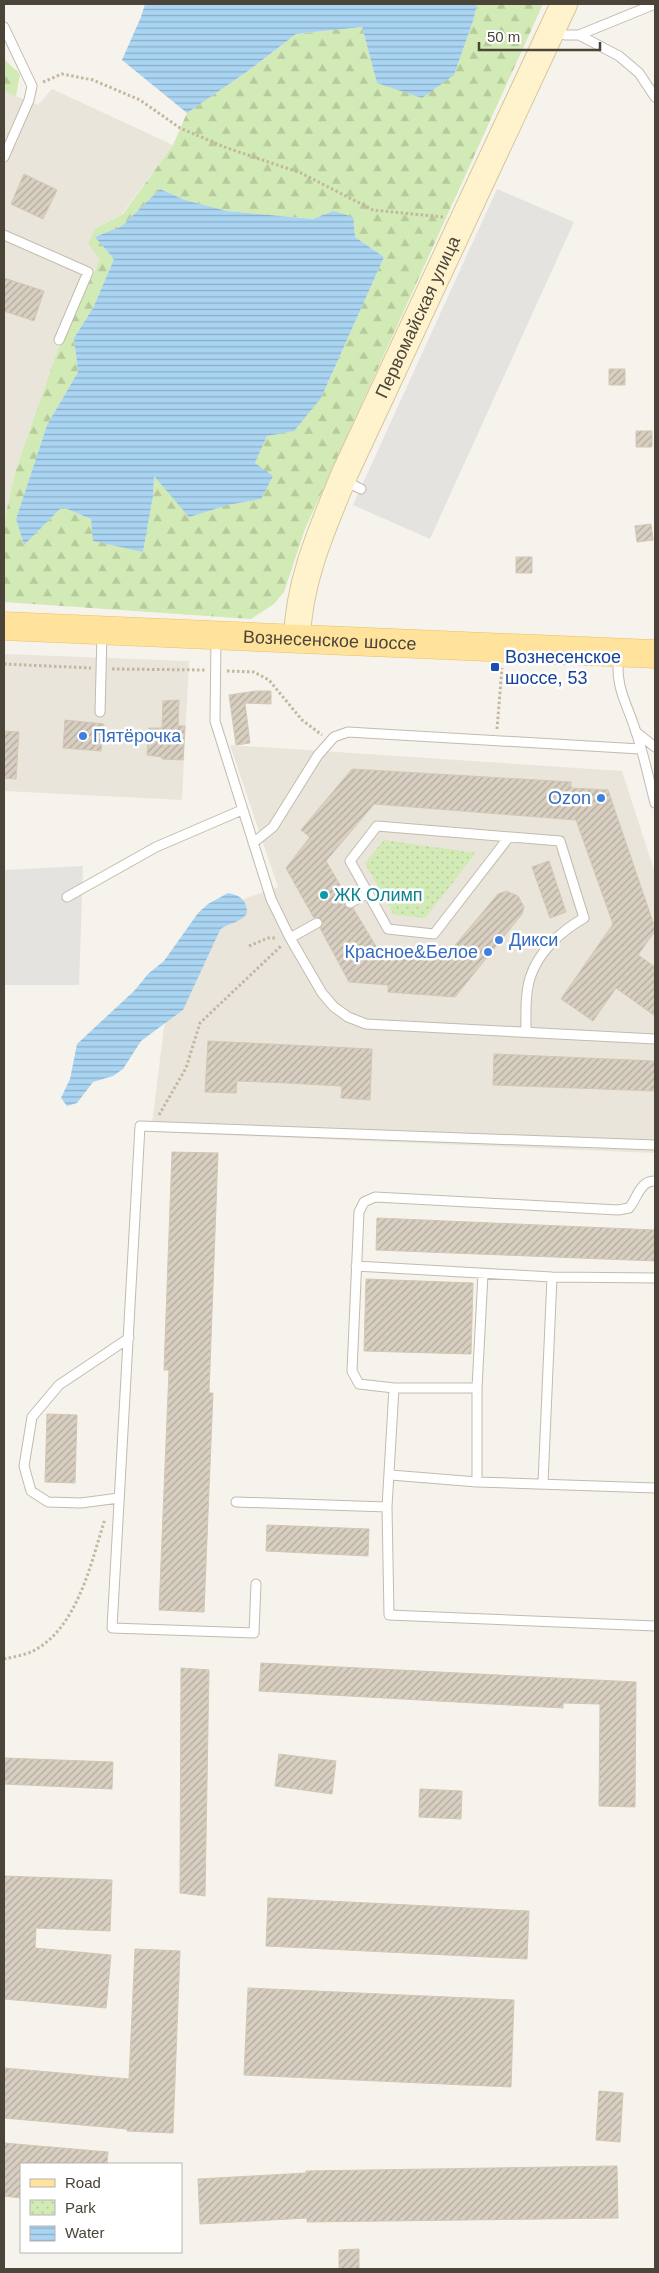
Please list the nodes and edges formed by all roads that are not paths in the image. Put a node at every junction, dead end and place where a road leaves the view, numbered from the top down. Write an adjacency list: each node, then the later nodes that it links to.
1 (564, 4): 4 (street, Первомайская улица)
2 (655, 4): 5 (lane)
3 (4, 27): 7 (lane)
4 (550, 32): 5 (lane); 13 (street, Первомайская улица)
5 (579, 35): 6 (lane)
6 (655, 97)
7 (4, 157)
8 (4, 235): 9 (lane)
9 (59, 340)
10 (4, 626): 11 (main road, Вознесенское шоссе)
11 (102, 631): 12 (main road, Вознесенское шоссе); 16 (lane)
12 (216, 637): 13 (main road, Вознесенское шоссе); 21 (lane)
13 (297, 638): 14 (main road, Вознесенское шоссе)
14 (618, 652): 15 (main road, Вознесенское шоссе); 17 (lane)
15 (655, 654)
16 (100, 712)
17 (636, 732): 18 (lane); 19 (lane)
18 (655, 747)
19 (640, 749): 20 (lane); 23 (lane)
20 (655, 803)
21 (242, 810): 23 (lane); 25 (lane)
22 (510, 837): 24 (lane); 24 (lane); 29 (lane)
23 (253, 843): 28 (lane)
24 (368, 893): 26 (lane)
25 (67, 896)
26 (350, 903)
27 (317, 923): 28 (lane)
28 (290, 938): 29 (lane)
29 (526, 1032): 30 (lane)
30 (655, 1039)
31 (655, 1145): 37 (lane)
32 (655, 1181): 33 (lane)
33 (356, 1266): 34 (lane); 38 (lane)
34 (483, 1274): 35 (lane); 39 (lane)
35 (552, 1277): 36 (lane); 42 (lane)
36 (655, 1278)
37 (130, 1338): 44 (lane); 44 (lane)
38 (394, 1388): 39 (lane); 40 (lane)
39 (477, 1388): 41 (lane)
40 (391, 1475): 41 (lane); 46 (lane)
41 (477, 1482): 42 (lane)
42 (543, 1483): 43 (lane)
43 (655, 1488)
44 (119, 1498): 47 (lane)
45 (236, 1502): 46 (lane)
46 (388, 1507): 48 (lane)
47 (256, 1584)
48 (655, 1626)

